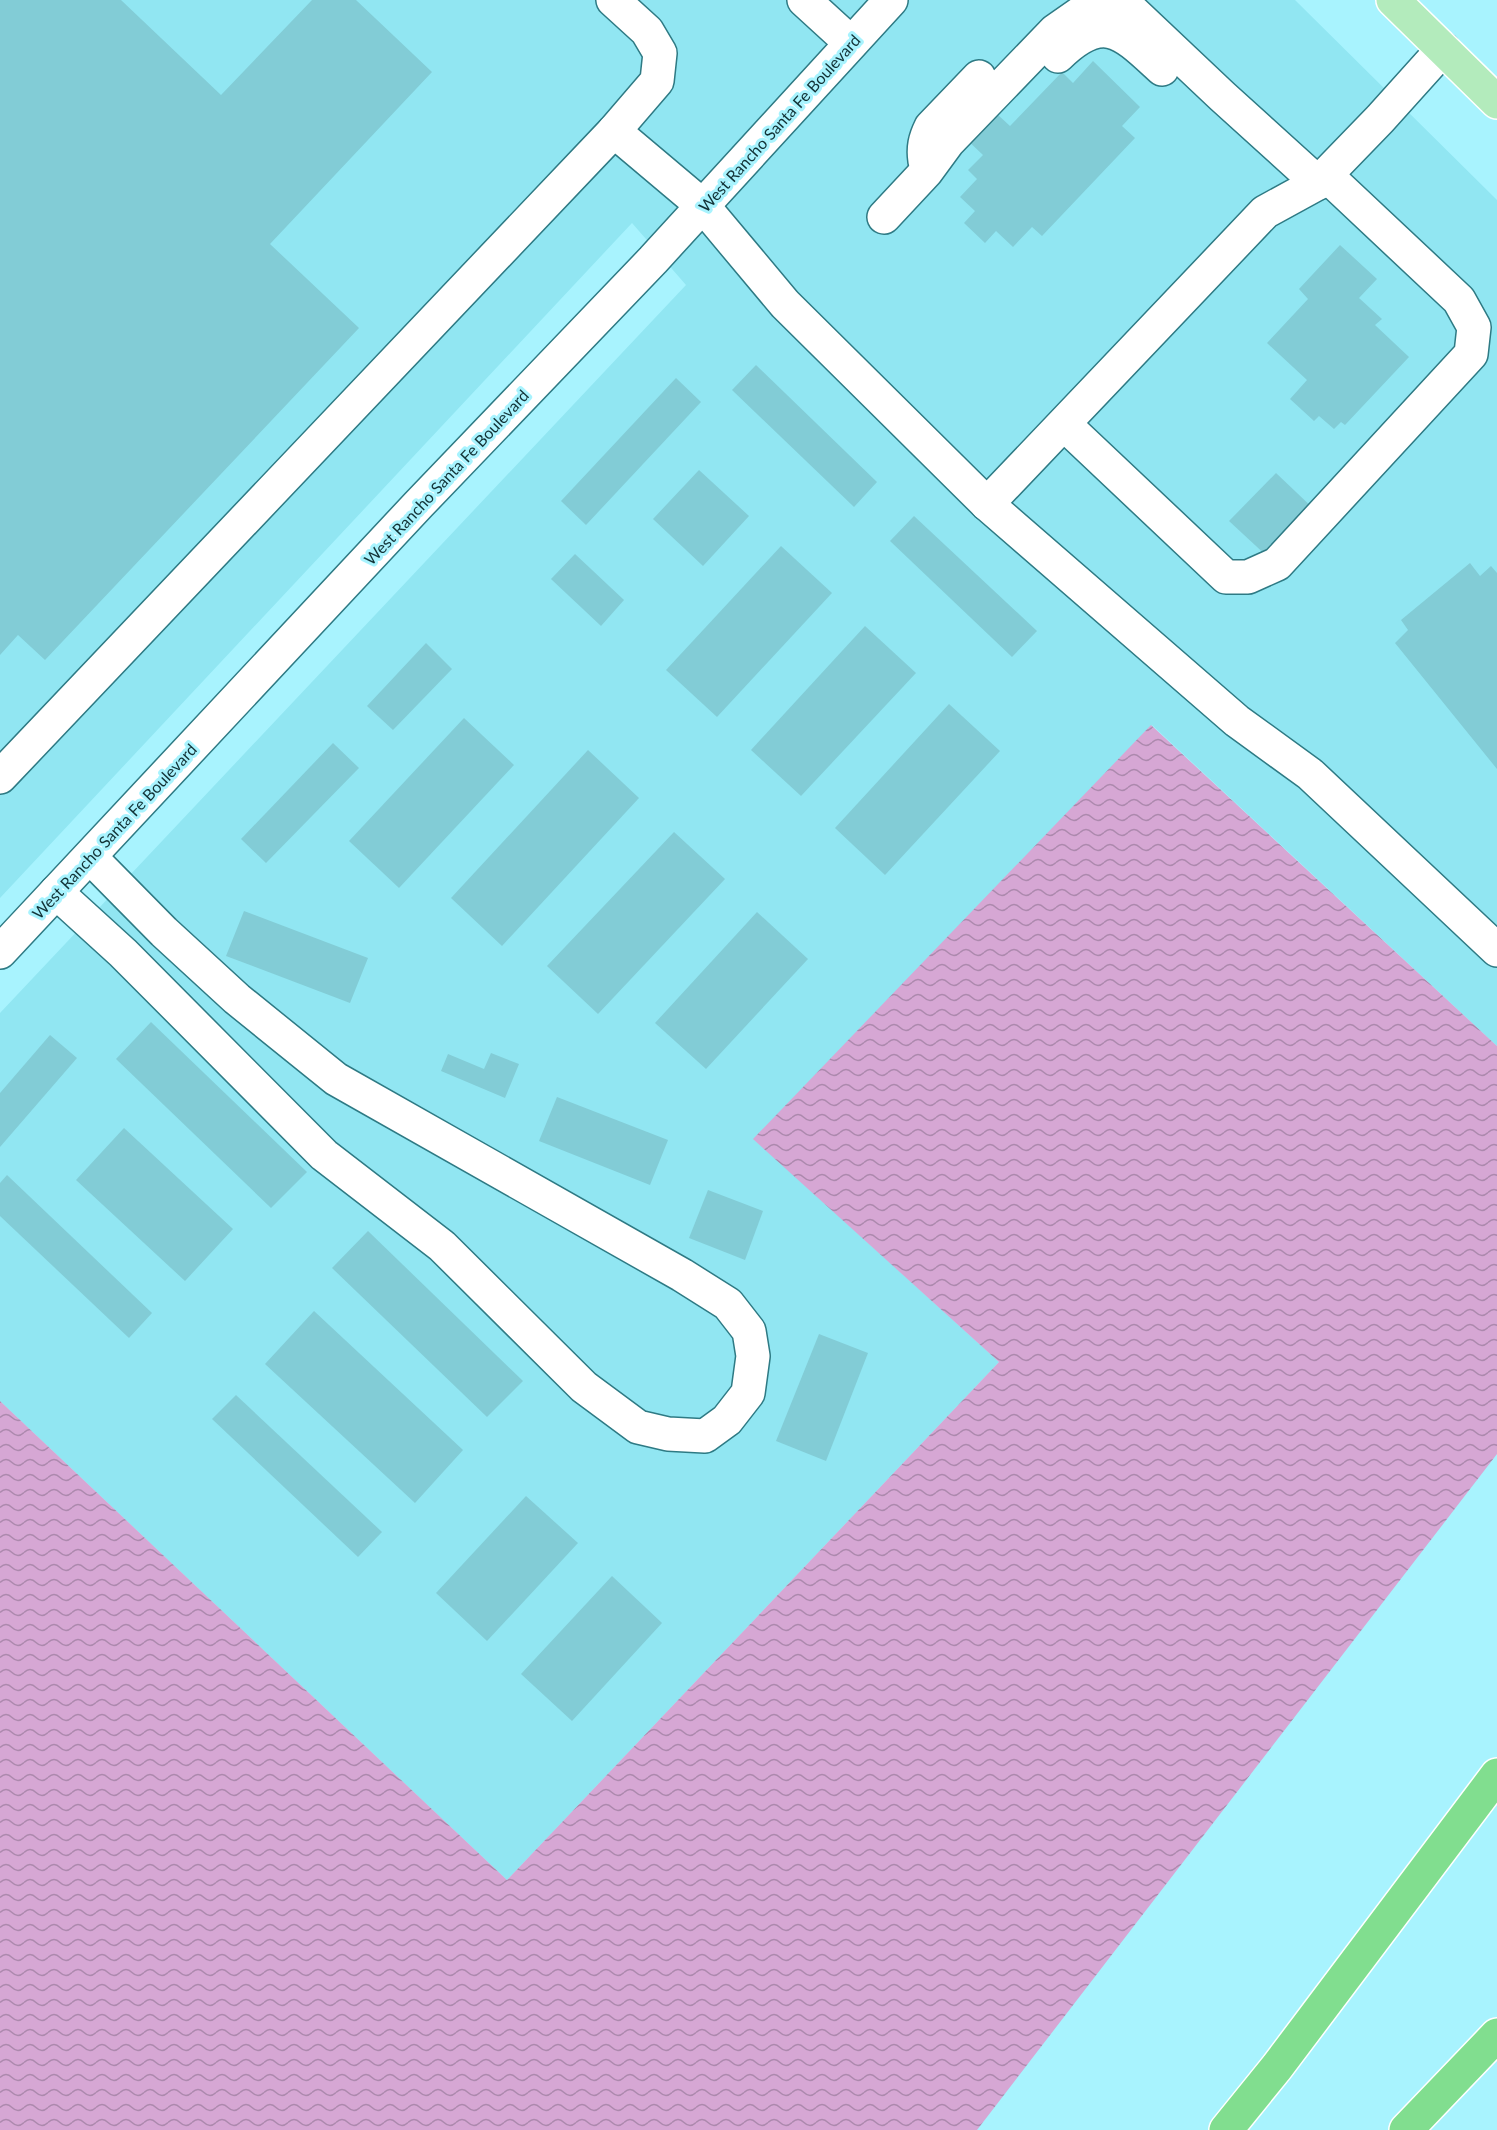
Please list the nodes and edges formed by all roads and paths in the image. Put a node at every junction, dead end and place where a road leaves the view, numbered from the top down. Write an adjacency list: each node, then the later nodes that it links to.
1 (613, 0): 11 (street)
2 (804, 0): 7 (street)
3 (891, 0): 7 (street, West Rancho Santa Fe Boulevard)
4 (1061, 0): 12 (street)
5 (1097, 0): 9 (street); 12 (street)
6 (1393, 0): 8 (main road)
7 (851, 43): 14 (street, West Rancho Santa Fe Boulevard)
8 (1443, 49): 10 (main road); 13 (street)
9 (1209, 85): 12 (street); 13 (street)
10 (1497, 102)
11 (614, 131): 14 (street); 18 (street)
12 (926, 172): 15 (street)
13 (1322, 179): 16 (street); 16 (street)
14 (703, 206): 17 (street); 19 (street, West Rancho Santa Fe Boulevard)
15 (884, 217)
16 (1064, 424): 17 (street)
17 (987, 504): 21 (street)
18 (0, 777)
19 (90, 857): 20 (street, West Rancho Santa Fe Boulevard); 20 (street)
20 (56, 892): 22 (street, West Rancho Santa Fe Boulevard)
21 (1497, 950)
22 (0, 952)
23 (1497, 1774): 25 (highway)
24 (1497, 2035): 26 (highway)
25 (1226, 2130)
26 (1406, 2130)

